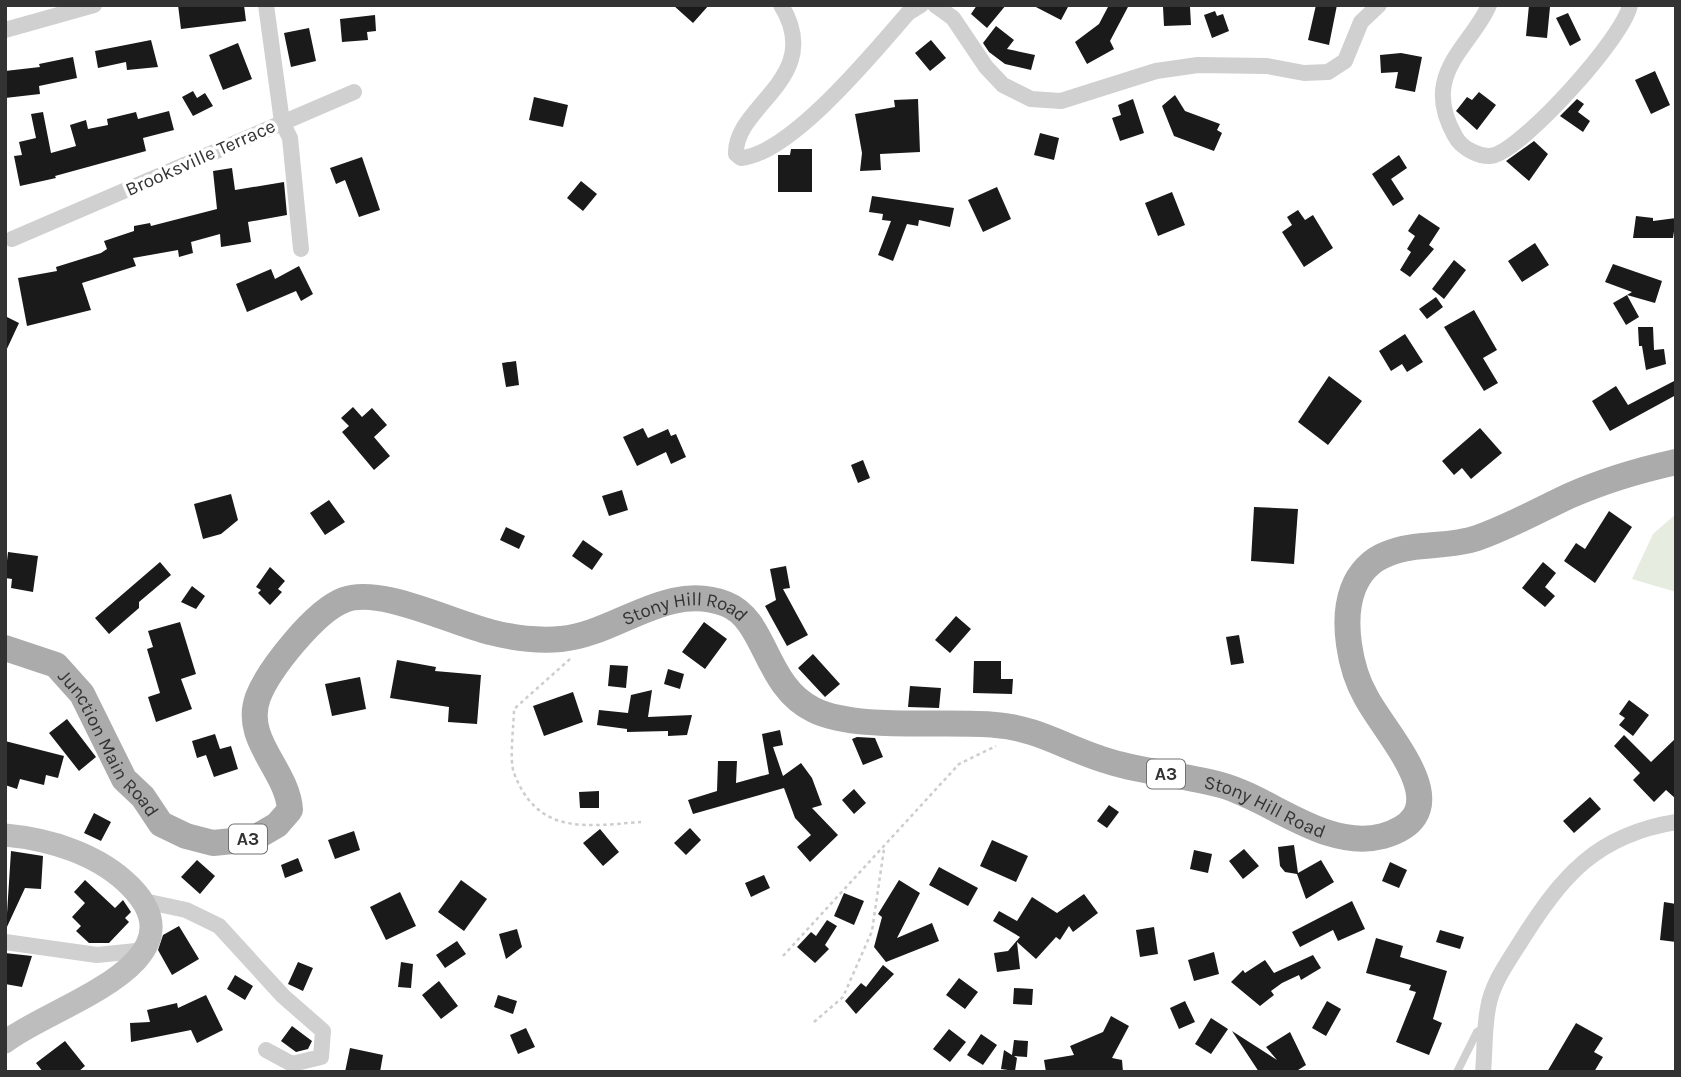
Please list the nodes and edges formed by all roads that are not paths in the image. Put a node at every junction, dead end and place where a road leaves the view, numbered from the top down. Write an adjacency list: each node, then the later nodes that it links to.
1 (94, 5): 9 (street)
2 (266, 5): 11 (street, Brooksville Terrace)
3 (781, 5): 4 (street)
4 (920, 5)
5 (935, 5): 6 (street)
6 (1379, 5)
7 (1489, 5): 8 (street)
8 (1630, 5)
9 (5, 30)
10 (354, 92): 11 (street)
11 (282, 122): 12 (street, Brooksville Terrace); 13 (street)
12 (12, 239)
13 (301, 249)
14 (1676, 462): 15 (main road, Stony Hill Road / A3)
15 (374, 596): 16 (main road, Junction Main Road / A3)
16 (5, 648)
17 (1676, 822): 22 (street)
18 (5, 835): 19 (main road)
19 (144, 901): 21 (main road); 24 (street)
20 (5, 942): 21 (street)
21 (146, 950): 23 (main road)
22 (1487, 1027): 25 (lane); 26 (street)
23 (7, 1039)
24 (266, 1050)
25 (1457, 1072)
26 (1483, 1072)

